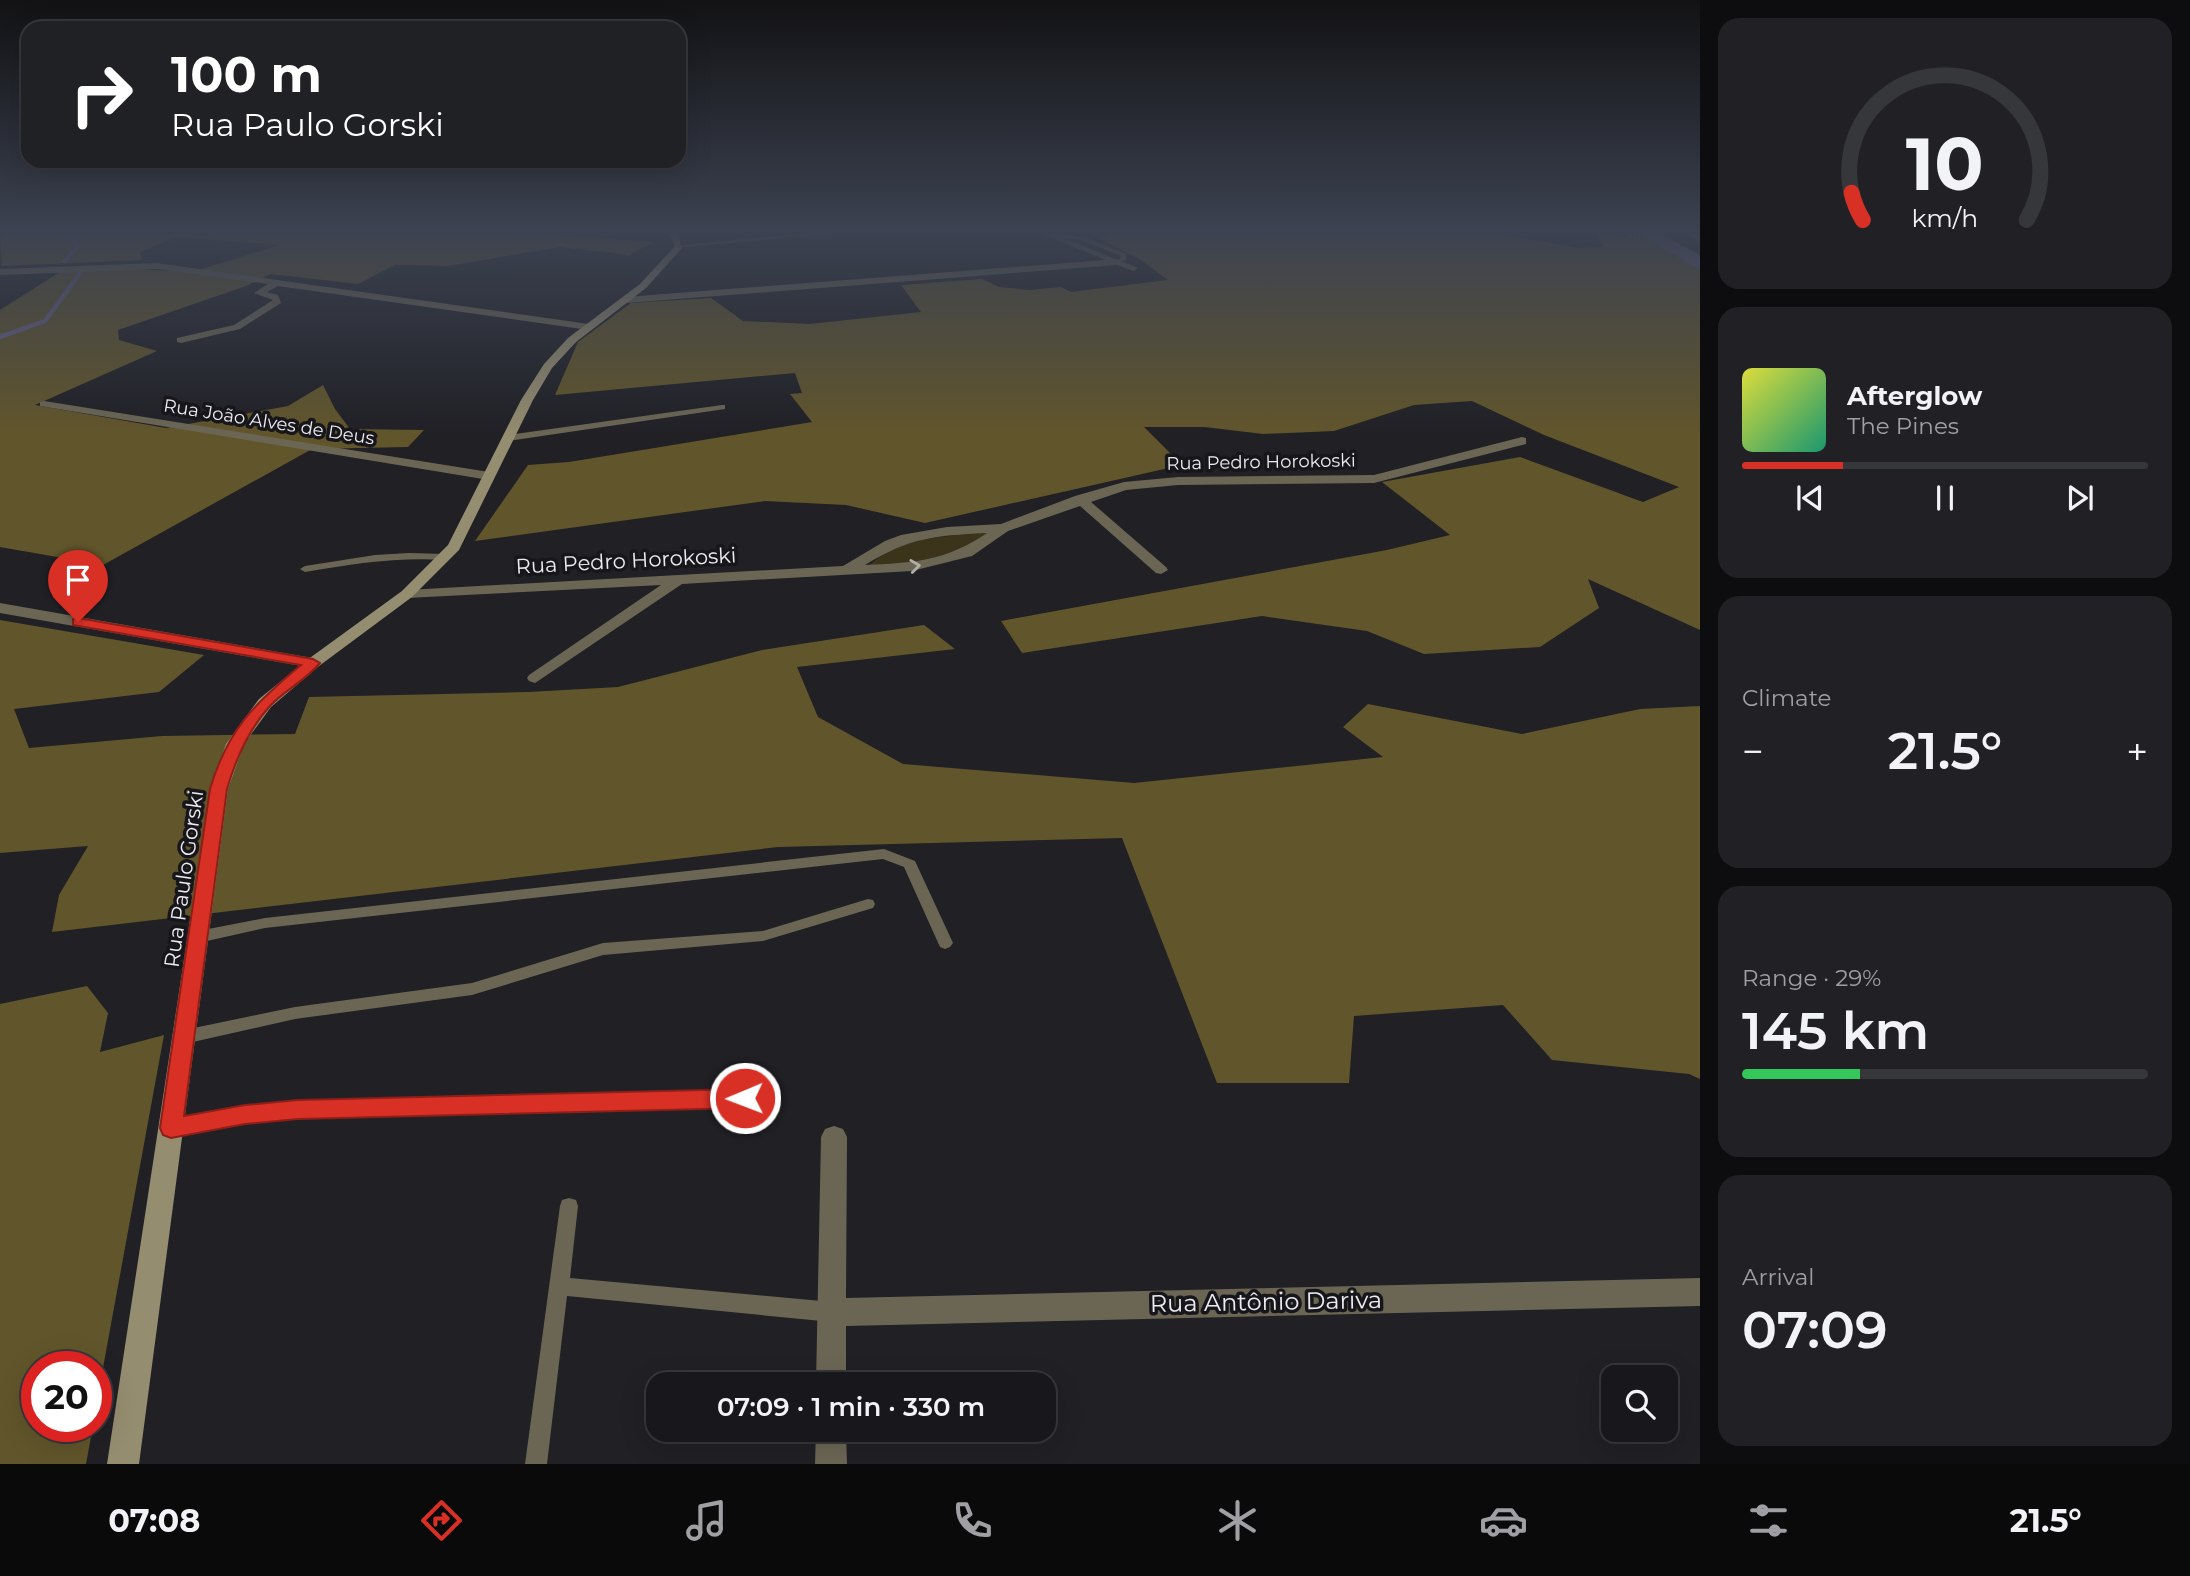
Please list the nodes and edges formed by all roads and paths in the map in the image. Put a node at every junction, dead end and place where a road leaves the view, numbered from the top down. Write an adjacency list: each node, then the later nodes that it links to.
1 (276, 298): 6 (street)
2 (386, 298): 5 (street)
3 (648, 298): 4 (street)
4 (626, 300): 5 (street, Rua Paulo Gorski)
5 (589, 327): 9 (street, Rua Paulo Gorski)
6 (181, 340)
7 (44, 404): 11 (street, Rua João Alves de Deus)
8 (722, 407): 9 (lane)
9 (508, 438): 11 (street, Rua Paulo Gorski)
10 (1522, 442): 12 (street, Rua Pedro Horokoski)
11 (489, 475): 14 (street, Rua Paulo Gorski)
12 (1080, 499): 13 (street, Rua Pedro Horokoski); 17 (street)
13 (1003, 528): 16 (street, Rua Pedro Horokoski); 16 (street, Rua Pedro Horokoski, one-way to 13)
14 (445, 557): 15 (lane); 19 (street, Rua Paulo Gorski)
15 (305, 569)
16 (847, 570): 18 (street, Rua Pedro Horokoski)
17 (1161, 570)
18 (679, 579): 19 (street, Rua Pedro Horokoski); 22 (street)
19 (407, 594): 21 (street, Rua Paulo Gorski)
20 (0, 608): 21 (street)
21 (313, 663): 24 (street, Rua Paulo Gorski)
22 (535, 678)
23 (868, 904): 26 (lane)
24 (198, 937): 25 (lane); 26 (street, Rua Paulo Gorski)
25 (945, 943)
26 (184, 1037): 28 (street, Rua Paulo Gorski)
27 (745, 1098): 28 (lane)
28 (171, 1128): 36 (street, Rua Paulo Gorski)
29 (834, 1137): 33 (street)
30 (569, 1206): 31 (lane)
31 (559, 1286): 33 (lane); 37 (lane)
32 (1700, 1292): 33 (street, Rua Antônio Dariva)
33 (832, 1312): 34 (street)
34 (831, 1372)
35 (831, 1442): 38 (street)
36 (123, 1464)
37 (536, 1464)
38 (831, 1464)

